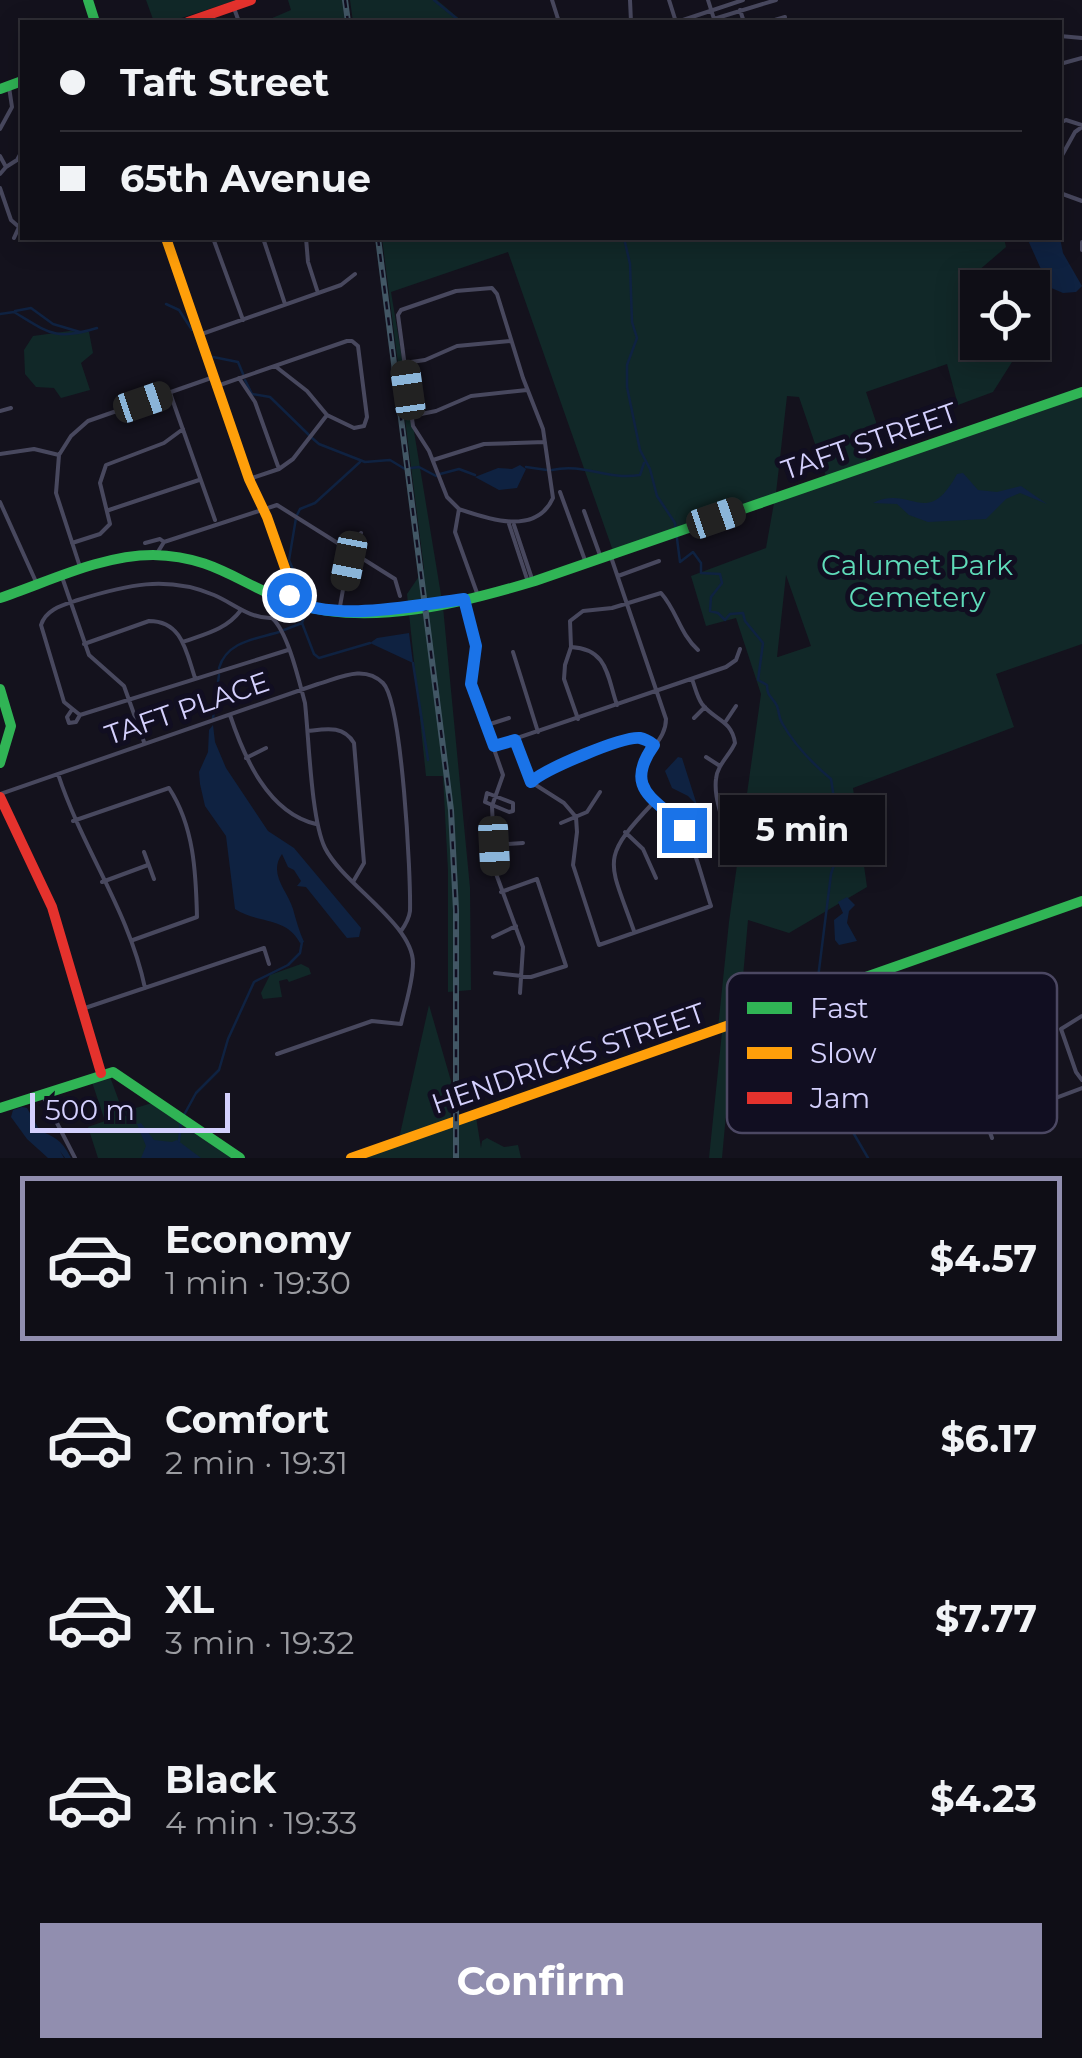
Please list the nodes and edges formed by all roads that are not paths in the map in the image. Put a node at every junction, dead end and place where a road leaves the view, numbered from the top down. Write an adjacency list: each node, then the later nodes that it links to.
1 (251, 0): 5 (main road)
2 (708, 0): 7 (street)
3 (744, 0): 7 (street)
4 (776, 0): 6 (street)
5 (233, 6): 10 (main road); 11 (street)
6 (740, 10): 9 (street); 14 (street)
7 (711, 11): 9 (street); 12 (street)
8 (786, 17): 15 (street)
9 (714, 19): 13 (street)
10 (195, 20)
11 (237, 20)
12 (682, 20)
13 (711, 20)
14 (743, 20)
15 (775, 20)
16 (4, 88): 18 (street)
17 (1082, 126): 20 (street)
18 (0, 128)
19 (1062, 141): 20 (street)
20 (1068, 144): 22 (street)
21 (20, 155): 24 (street)
22 (1062, 155)
23 (0, 156): 24 (street)
24 (6, 166): 25 (street)
25 (0, 174)
26 (0, 188): 27 (street)
27 (20, 227)
28 (20, 229): 29 (street)
29 (14, 238)
30 (167, 240): 40 (main road)
31 (215, 240): 39 (street)
32 (264, 240): 38 (street)
33 (306, 240): 37 (street)
34 (1082, 242): 35 (street)
35 (1082, 250)
36 (355, 274): 37 (street)
37 (318, 293): 38 (street)
38 (286, 305): 39 (street)
39 (243, 320): 40 (street)
40 (199, 335): 45 (main road)
41 (512, 340): 42 (street); 42 (street); 46 (street)
42 (404, 363): 52 (street)
43 (275, 366): 44 (street); 51 (street); 51 (street)
44 (239, 378): 45 (street); 58 (street)
45 (215, 382): 48 (street); 60 (main road)
46 (528, 390): 52 (street); 54 (street)
47 (1082, 392): 75 (main road, TAFT STREET)
48 (170, 393): 53 (street); 56 (street)
49 (11, 408): 50 (street)
50 (0, 412)
51 (326, 416): 58 (street)
52 (411, 416): 57 (street)
53 (183, 429): 59 (street); 64 (street)
54 (546, 442): 57 (street); 68 (street)
55 (0, 454): 56 (street)
56 (58, 455): 71 (street)
57 (433, 460): 65 (street)
58 (279, 469): 60 (street)
59 (200, 479): 64 (street); 67 (street)
60 (249, 479): 63 (main road)
61 (560, 492): 77 (street)
62 (0, 502): 82 (street)
63 (263, 508): 67 (street); 73 (street); 83 (main road)
64 (109, 510): 71 (street)
65 (458, 510): 68 (street); 85 (street)
66 (584, 511): 75 (street)
67 (216, 522): 70 (street)
68 (511, 523): 81 (street)
69 (362, 533): 73 (street)
70 (164, 542): 72 (street); 74 (street)
71 (72, 543): 78 (street)
72 (144, 543)
73 (350, 550): 84 (street); 93 (street)
74 (156, 555): 78 (main road, TAFT STREET); 87 (main road, TAFT STREET)
75 (606, 557): 77 (main road, TAFT STREET); 79 (street)
76 (659, 561): 79 (street)
77 (586, 564): 81 (main road, TAFT STREET)
78 (81, 570): 80 (main road, TAFT STREET)
79 (618, 576): 90 (street)
80 (62, 577): 82 (main road, TAFT STREET); 89 (street)
81 (531, 582): 85 (main road, TAFT STREET)
82 (38, 586): 86 (main road, TAFT STREET)
83 (292, 588): 87 (main road); 91 (main road)
84 (400, 596)
85 (478, 597): 88 (main road, TAFT STREET)
86 (0, 598)
87 (283, 599): 91 (main road, TAFT STREET)
88 (464, 599): 93 (main road, TAFT STREET); 117 (street)
89 (71, 603): 92 (street); 95 (street); 110 (street)
90 (627, 603): 96 (street); 99 (street); 105 (street)
91 (298, 604): 93 (main road, TAFT STREET)
92 (240, 610): 94 (street); 98 (street)
93 (339, 612)
94 (183, 642): 95 (street); 101 (street)
95 (84, 644): 106 (street)
96 (571, 646): 107 (street); 114 (street)
97 (740, 648): 102 (street)
98 (288, 650): 101 (street); 104 (street)
99 (698, 650)
100 (513, 652): 119 (street)
101 (196, 679): 106 (street)
102 (692, 679): 105 (street); 109 (street)
103 (0, 689): 127 (main road)
104 (302, 690): 112 (street, TAFT PLACE); 118 (street); 154 (street, TAFT PLACE)
105 (657, 691): 107 (street); 122 (street)
106 (130, 701): 111 (street); 121 (street)
107 (617, 705): 114 (street)
108 (736, 706): 116 (street)
109 (705, 707): 115 (street); 116 (street)
110 (72, 712): 111 (street); 111 (street)
111 (80, 715)
112 (230, 715): 121 (street, TAFT PLACE); 126 (street)
113 (508, 718): 117 (street)
114 (578, 718): 119 (street)
115 (694, 718)
116 (726, 721): 128 (street)
117 (486, 725): 123 (street)
118 (308, 731): 139 (street); 149 (street)
119 (538, 732): 120 (street)
120 (515, 740): 123 (street); 130 (street)
121 (144, 744): 129 (street, TAFT PLACE)
122 (654, 745): 130 (street); 134 (street)
123 (494, 746): 132 (street)
124 (266, 748): 126 (street)
125 (706, 757): 128 (street)
126 (246, 758): 139 (street)
127 (0, 762)
128 (720, 766): 144 (street)
129 (58, 774): 133 (street, TAFT PLACE); 137 (street)
130 (531, 782): 136 (street)
131 (600, 792): 136 (street)
132 (496, 795): 135 (street); 135 (street); 135 (street)
133 (0, 796): 163 (main road)
134 (653, 803): 140 (street); 153 (street)
135 (492, 806): 142 (street)
136 (576, 817): 138 (street); 153 (street)
137 (74, 821): 148 (street); 156 (street)
138 (560, 823)
139 (318, 824): 149 (street)
140 (626, 832): 146 (street); 153 (street)
141 (523, 843): 142 (street)
142 (494, 846): 150 (street)
143 (144, 852): 145 (street)
144 (724, 852)
145 (148, 864): 147 (street); 148 (street)
146 (656, 878)
147 (154, 879)
148 (102, 882): 156 (street)
149 (353, 882): 154 (street)
150 (500, 892): 152 (street); 160 (street)
151 (1082, 901): 159 (main road, HENDRICKS STREET)
152 (516, 926): 155 (street); 160 (street)
153 (634, 932)
154 (400, 933): 166 (street)
155 (494, 937)
156 (133, 940): 161 (street)
157 (269, 964): 161 (street)
158 (494, 973): 160 (street)
159 (876, 973)
160 (522, 976): 162 (street)
161 (144, 988): 163 (street)
162 (520, 994)
163 (83, 1009): 167 (main road)
164 (1082, 1016): 168 (street)
165 (727, 1025): 177 (main road, HENDRICKS STREET)
166 (278, 1054)
167 (102, 1074): 170 (main road); 176 (main road)
168 (1082, 1080)
169 (1082, 1088): 171 (street)
170 (42, 1094): 172 (main road); 175 (street)
171 (1057, 1097)
172 (0, 1108)
173 (990, 1133): 174 (street)
174 (992, 1138)
175 (76, 1158)
176 (240, 1158)
177 (351, 1158)

